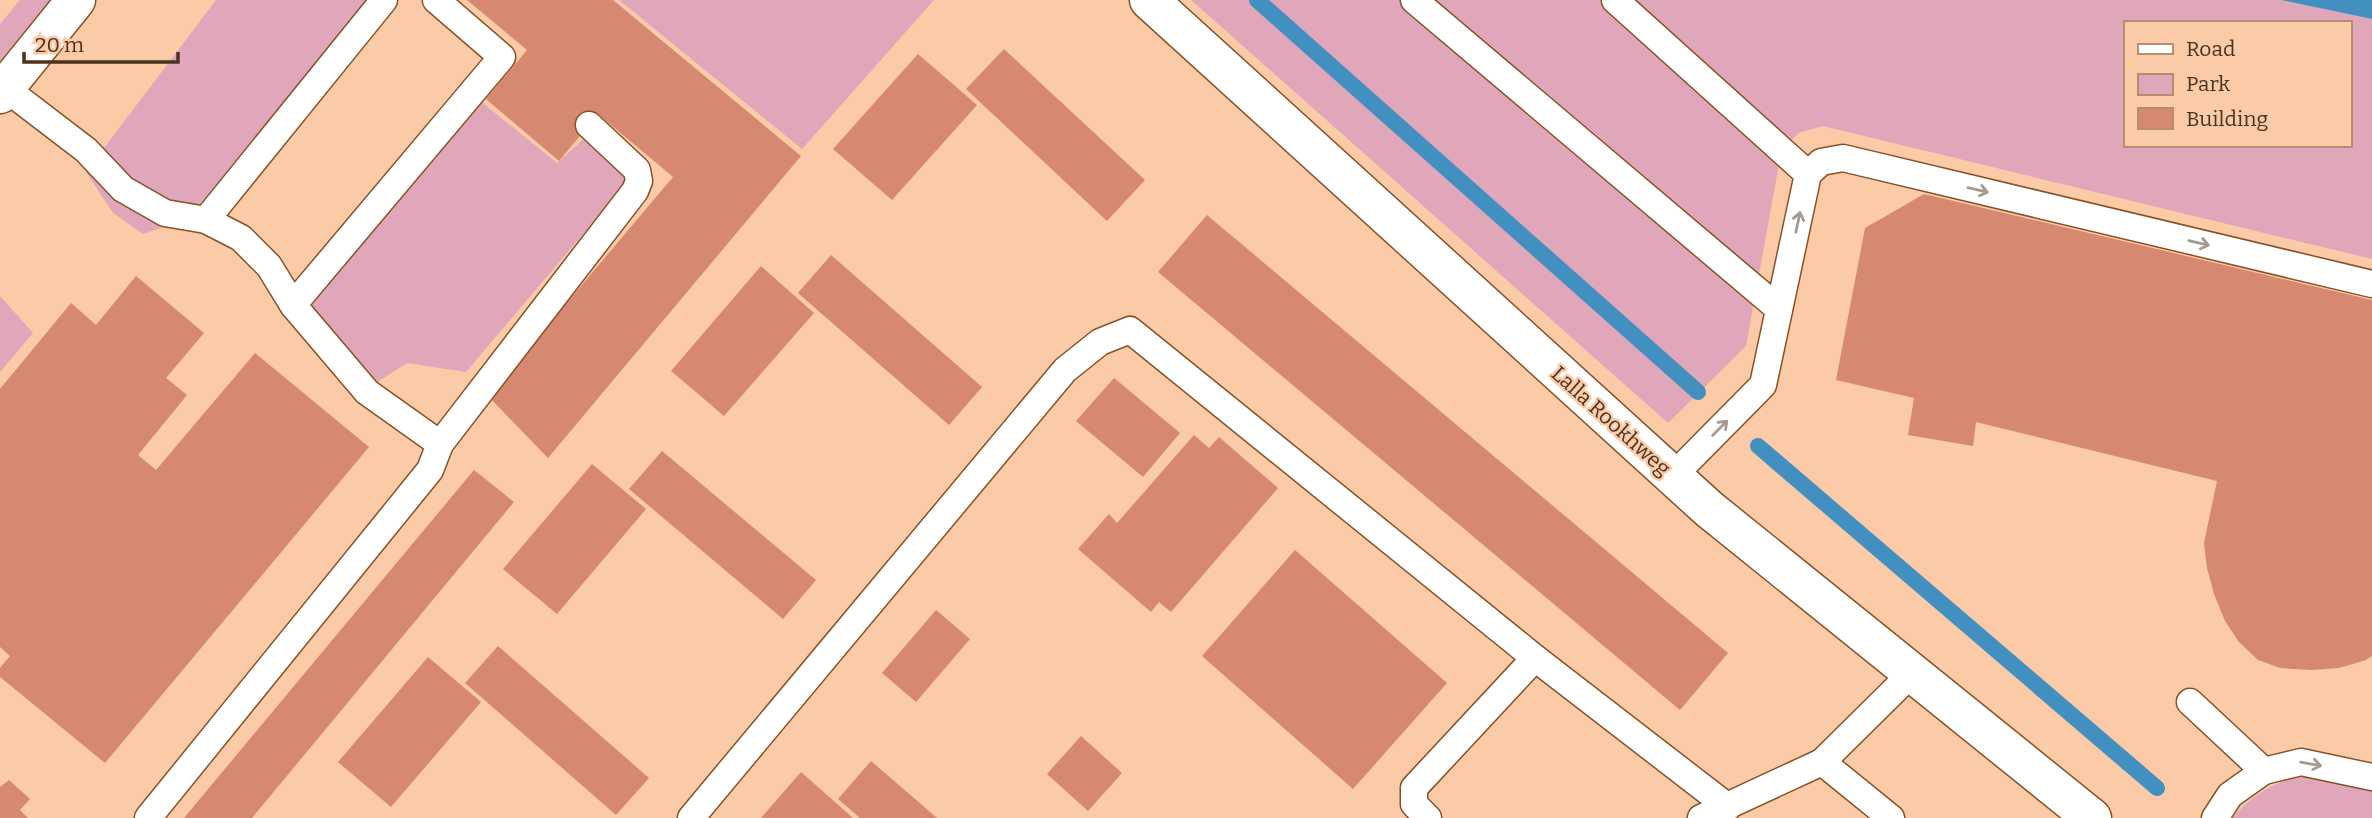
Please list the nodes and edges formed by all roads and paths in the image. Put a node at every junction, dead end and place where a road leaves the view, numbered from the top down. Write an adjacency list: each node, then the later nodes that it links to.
1 (76, 0): 7 (street)
2 (384, 0): 10 (lane)
3 (436, 0): 12 (lane)
4 (1150, 0): 15 (street, Lalla Rookhweg)
5 (1413, 0): 13 (lane)
6 (1615, 0): 9 (lane)
7 (3, 91): 10 (lane)
8 (589, 125): 14 (lane)
9 (1808, 174): 11 (lane, one-way to 11); 13 (lane, one-way to 9)
10 (206, 220): 12 (lane)
11 (2372, 284)
12 (293, 306): 14 (lane)
13 (1779, 309): 15 (lane, one-way to 13)
14 (440, 444): 23 (lane)
15 (1672, 477): 17 (street, Lalla Rookhweg)
16 (1535, 658): 22 (lane); 24 (lane); 25 (lane)
17 (1912, 673): 19 (lane); 28 (street, Lalla Rookhweg)
18 (2190, 702): 20 (lane)
19 (1822, 762): 22 (lane); 27 (lane)
20 (2264, 771): 21 (lane, one-way to 21); 29 (lane)
21 (2372, 777)
22 (1728, 807): 26 (lane)
23 (148, 818)
24 (691, 818)
25 (1427, 818)
26 (1701, 818)
27 (1891, 818)
28 (2092, 818)
29 (2215, 818)

